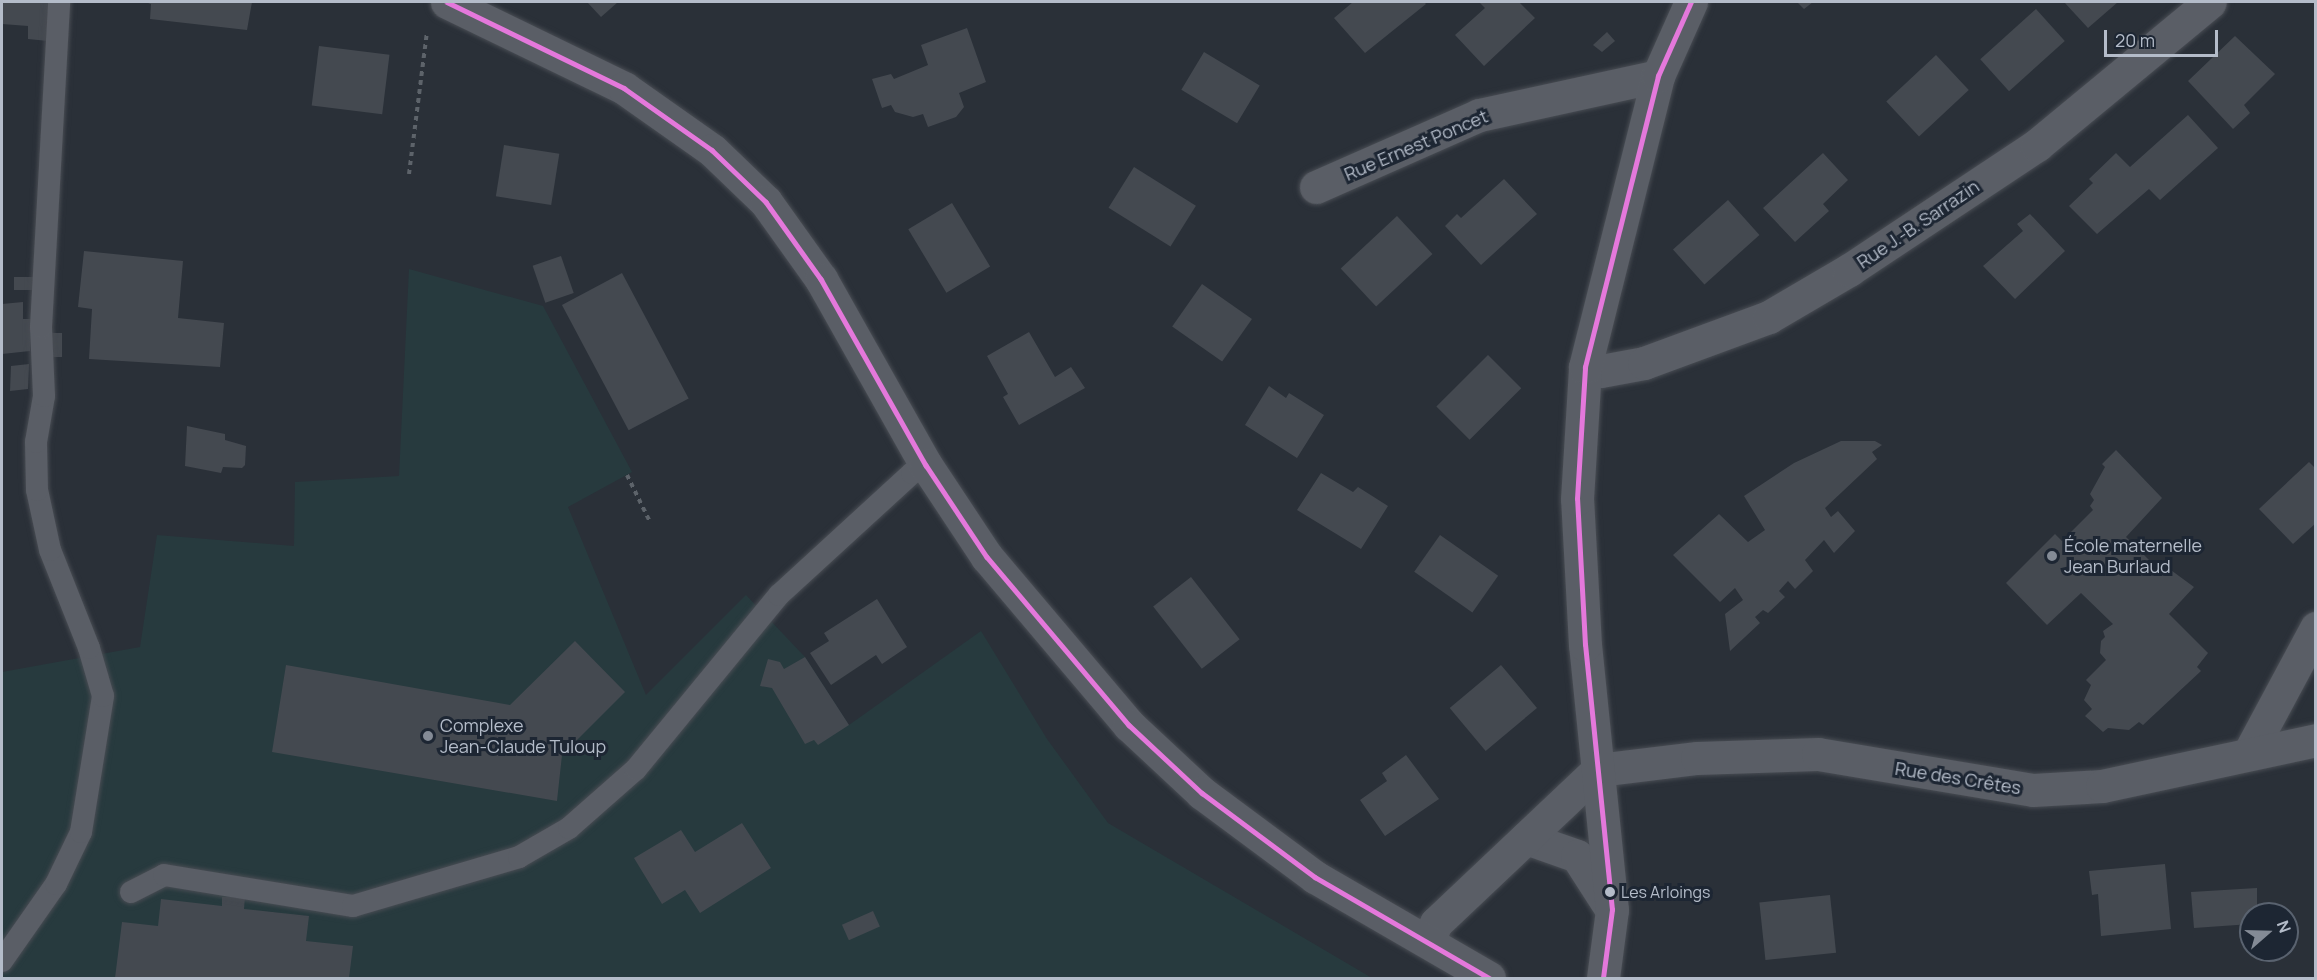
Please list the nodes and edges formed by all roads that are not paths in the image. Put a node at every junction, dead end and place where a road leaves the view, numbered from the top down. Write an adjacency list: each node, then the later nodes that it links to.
1 (59, 2): 17 (lane)
2 (1691, 2): 5 (street)
3 (2210, 2): 7 (street, Rue J.-B. Sarrazin)
4 (437, 13): 8 (street)
5 (1658, 76): 6 (street, Rue Ernest Poncet); 7 (street)
6 (1316, 187)
7 (1585, 367): 12 (street)
8 (926, 465): 14 (lane); 16 (street)
9 (2316, 628): 11 (street)
10 (2316, 740): 11 (street, Rue des Crêtes)
11 (2249, 753): 12 (street, Rue des Crêtes)
12 (1598, 770): 13 (street); 15 (street)
13 (1526, 838): 15 (street); 16 (street)
14 (131, 891)
15 (1612, 909): 19 (street)
16 (1429, 940): 18 (street)
17 (2, 961)
18 (1489, 978)
19 (1603, 978)

